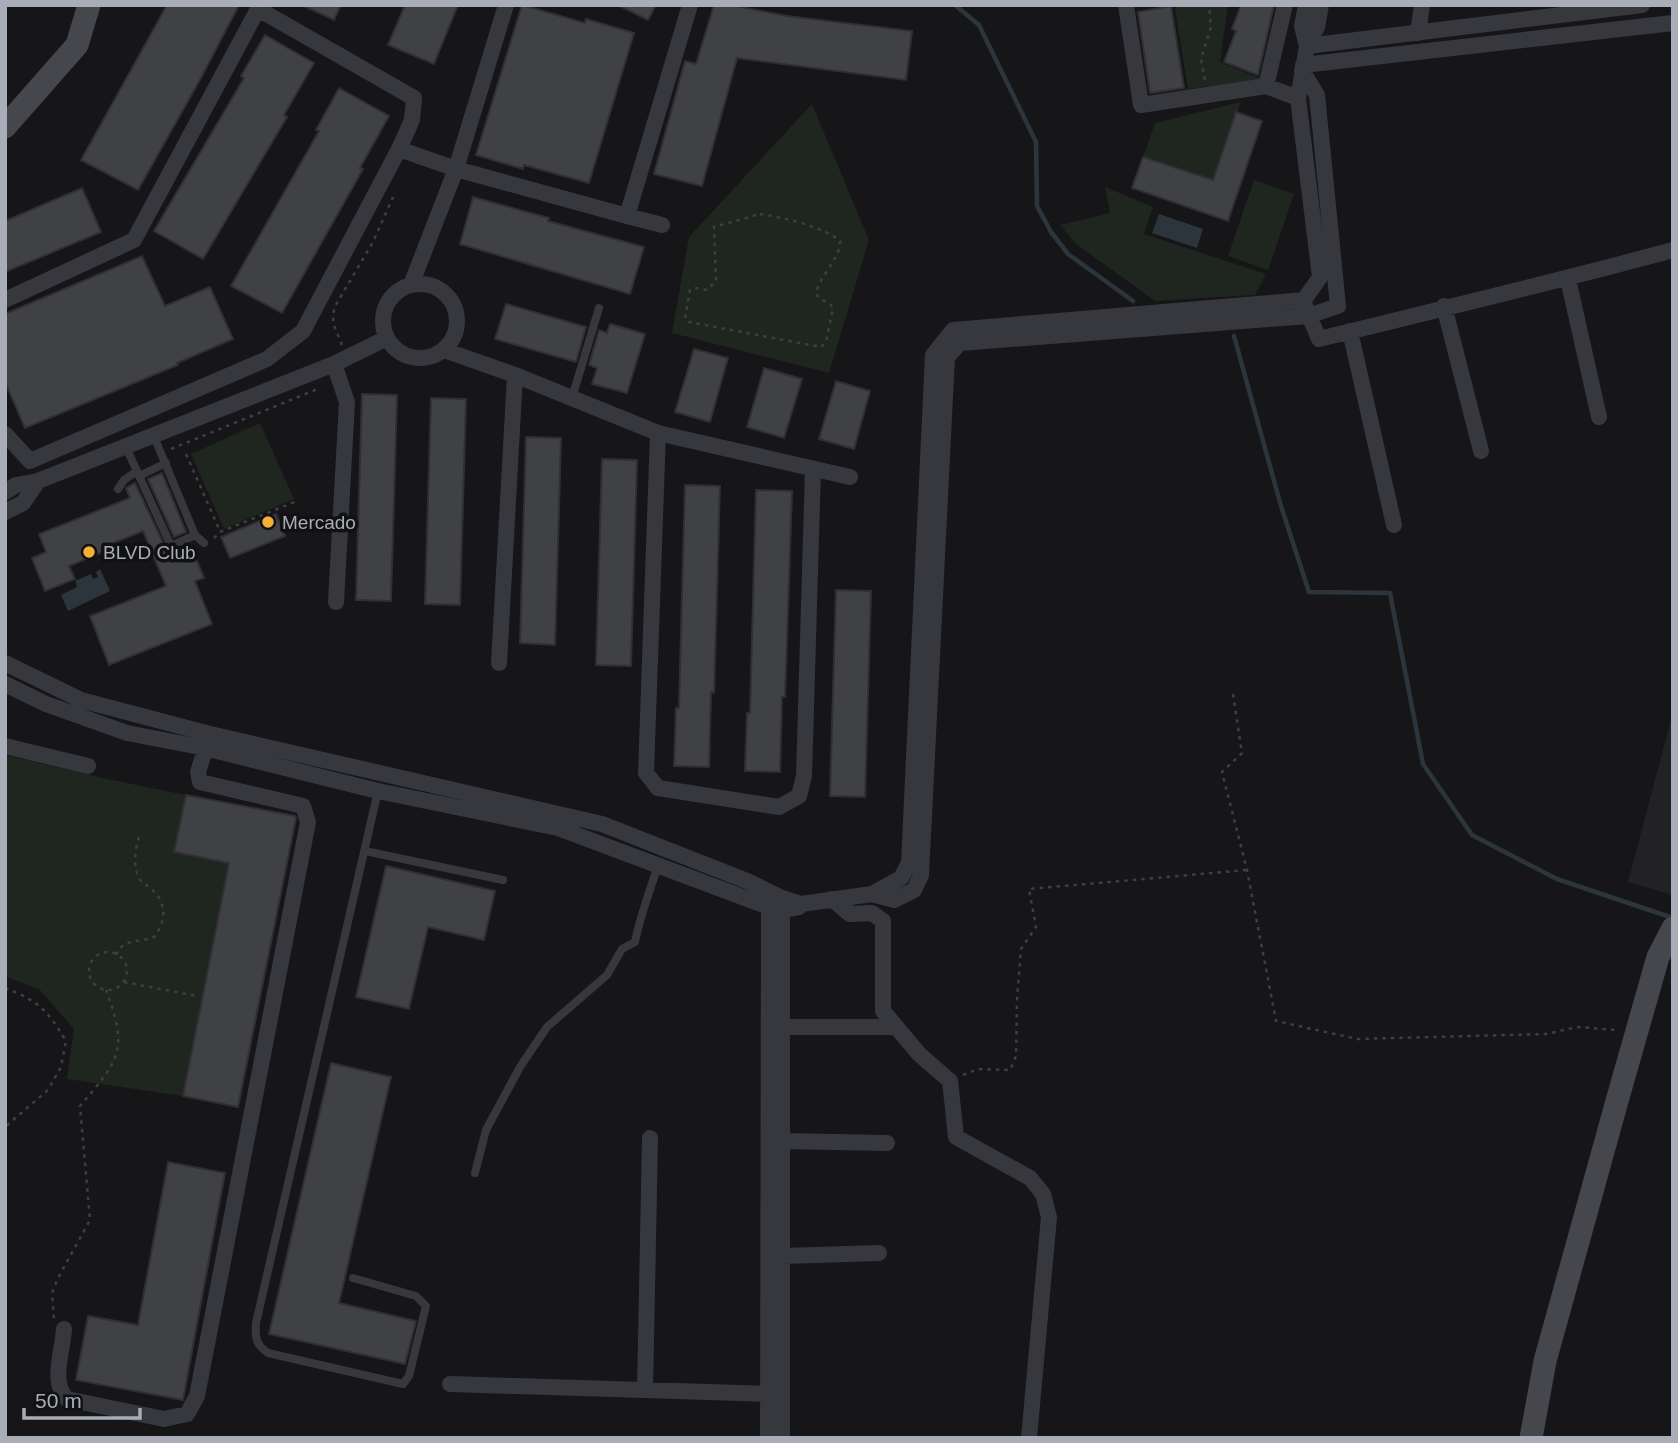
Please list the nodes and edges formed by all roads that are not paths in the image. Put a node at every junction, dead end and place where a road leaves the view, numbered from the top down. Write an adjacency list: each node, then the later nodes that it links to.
1 (89, 5): 18 (street)
2 (506, 5): 20 (street)
3 (690, 5): 21 (street)
4 (1126, 5): 16 (street)
5 (1285, 5): 16 (street)
6 (1306, 5): 14 (street)
7 (1321, 5): 14 (street)
8 (1422, 5): 13 (street)
9 (1642, 5): 11 (street)
10 (259, 7): 19 (street); 26 (street)
11 (1530, 12): 13 (street)
12 (1673, 23): 15 (street)
13 (1418, 33): 14 (street)
14 (1307, 46): 15 (street)
15 (1303, 68): 17 (street); 29 (street)
16 (1266, 86): 17 (street)
17 (1298, 98): 29 (street)
18 (5, 127)
19 (400, 149): 20 (street); 38 (street)
20 (456, 169): 21 (street); 25 (street)
21 (627, 216): 22 (street)
22 (662, 225)
23 (1673, 250): 24 (street)
24 (1568, 279): 27 (street); 36 (street)
25 (411, 285): 31 (street); 32 (street)
26 (5, 300)
27 (1444, 306): 30 (street); 41 (street)
28 (599, 308): 35 (lane)
29 (1306, 308): 30 (street); 64 (street)
30 (1350, 331): 50 (street)
31 (387, 338): 32 (street); 33 (street)
32 (444, 349): 34 (street)
33 (341, 367): 39 (street); 53 (street)
34 (515, 375): 35 (street); 55 (street)
35 (572, 398): 37 (street)
36 (1599, 418)
37 (658, 433): 43 (street); 43 (street)
38 (5, 434)
39 (153, 434): 40 (street); 42 (lane)
40 (125, 445): 44 (lane); 46 (street)
41 (1481, 451)
42 (166, 463): 44 (lane); 51 (lane)
43 (813, 469): 45 (street)
44 (138, 474): 47 (lane); 51 (lane)
45 (850, 477)
46 (38, 481): 48 (street); 49 (street)
47 (118, 489)
48 (5, 492)
49 (5, 512)
50 (1394, 525)
51 (195, 535): 52 (lane)
52 (204, 543)
53 (336, 602)
54 (5, 663): 57 (street)
55 (499, 663)
56 (5, 684): 57 (street)
57 (208, 741): 60 (street); 65 (street); 77 (street)
58 (5, 746): 59 (street)
59 (88, 766)
60 (378, 792): 61 (lane); 62 (street)
61 (365, 851): 63 (lane); 76 (lane)
62 (658, 865): 66 (street); 73 (lane)
63 (503, 880)
64 (832, 899): 65 (street); 69 (street)
65 (801, 904): 66 (street)
66 (776, 909): 68 (street); 80 (street)
67 (1673, 929): 84 (street)
68 (782, 1027): 69 (street); 71 (street)
69 (895, 1027): 83 (street)
70 (650, 1138): 79 (street)
71 (783, 1141): 72 (street); 75 (street)
72 (887, 1143)
73 (475, 1172)
74 (879, 1253): 75 (street)
75 (783, 1256): 82 (street)
76 (353, 1278)
77 (63, 1337)
78 (450, 1384): 79 (street)
79 (645, 1391): 80 (street)
80 (769, 1394): 81 (street)
81 (768, 1438)
82 (782, 1438)
83 (1029, 1438)
84 (1531, 1438)

